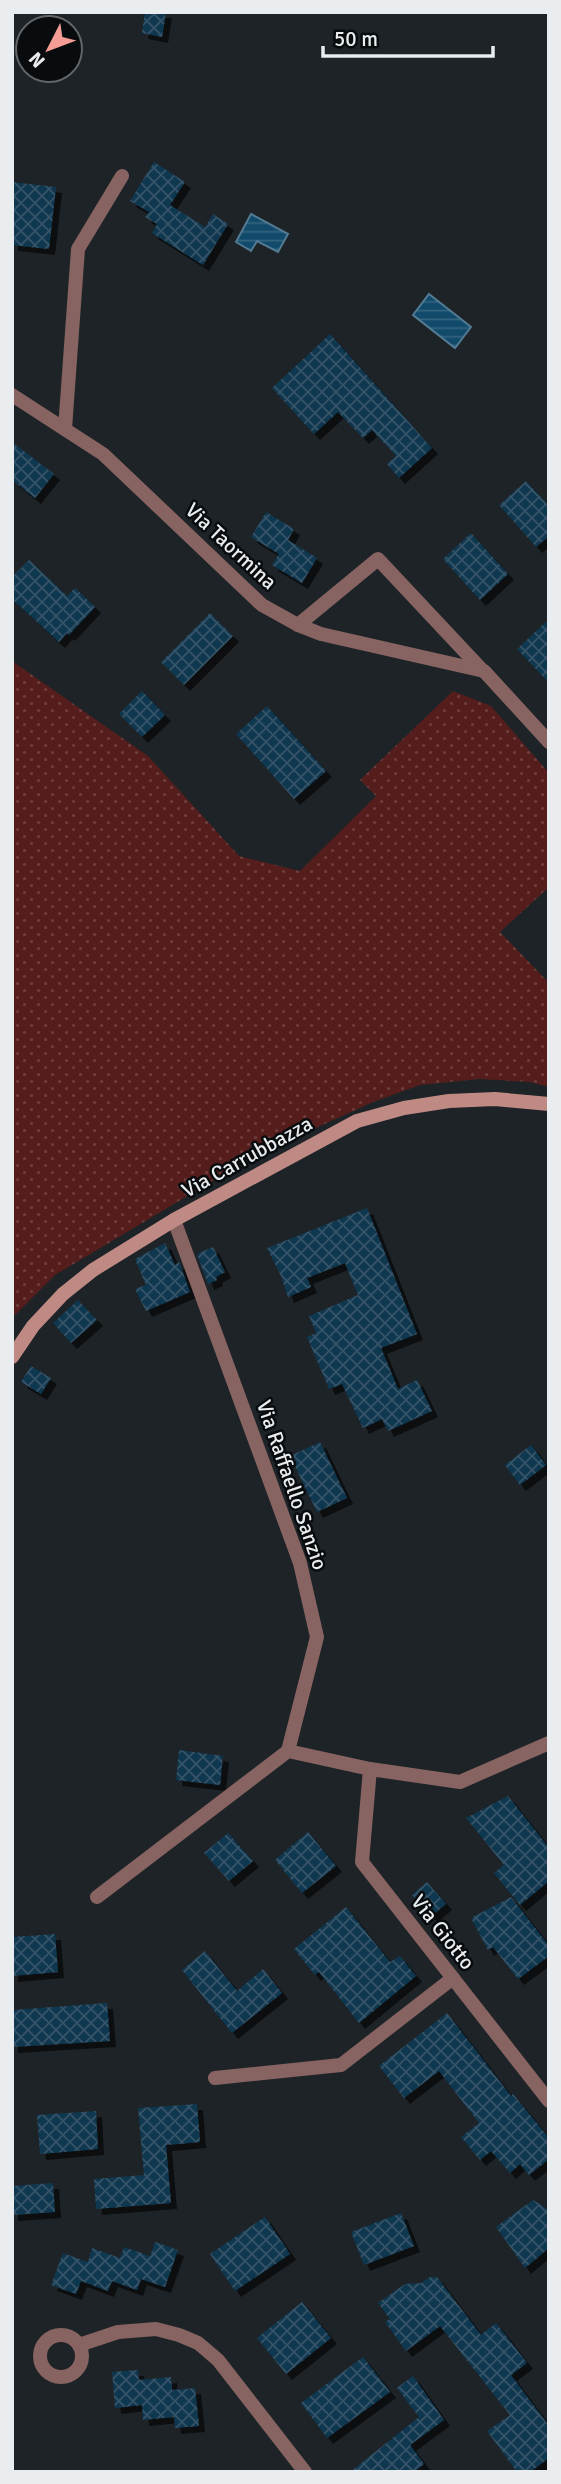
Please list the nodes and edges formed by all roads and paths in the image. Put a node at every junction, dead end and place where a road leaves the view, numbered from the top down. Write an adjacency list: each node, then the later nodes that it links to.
1 (122, 176): 3 (street)
2 (12, 395): 3 (street, Via Taormina)
3 (65, 429): 4 (street, Via Taormina)
4 (298, 625): 5 (street, Via Taormina); 5 (street)
5 (484, 671): 6 (street)
6 (549, 742)
7 (549, 1104): 8 (main road, Via Carrubbazza)
8 (174, 1220): 9 (main road, Via Carrubbazza); 11 (street, Via Raffaello Sanzio)
9 (12, 1357)
10 (549, 1743): 12 (street)
11 (288, 1751): 12 (street); 13 (street)
12 (370, 1769): 14 (street, Via Giotto)
13 (97, 1896)
14 (453, 1978): 15 (street); 16 (street, Via Giotto)
15 (215, 2078)
16 (549, 2101)
17 (79, 2345): 18 (street)
18 (305, 2472)

